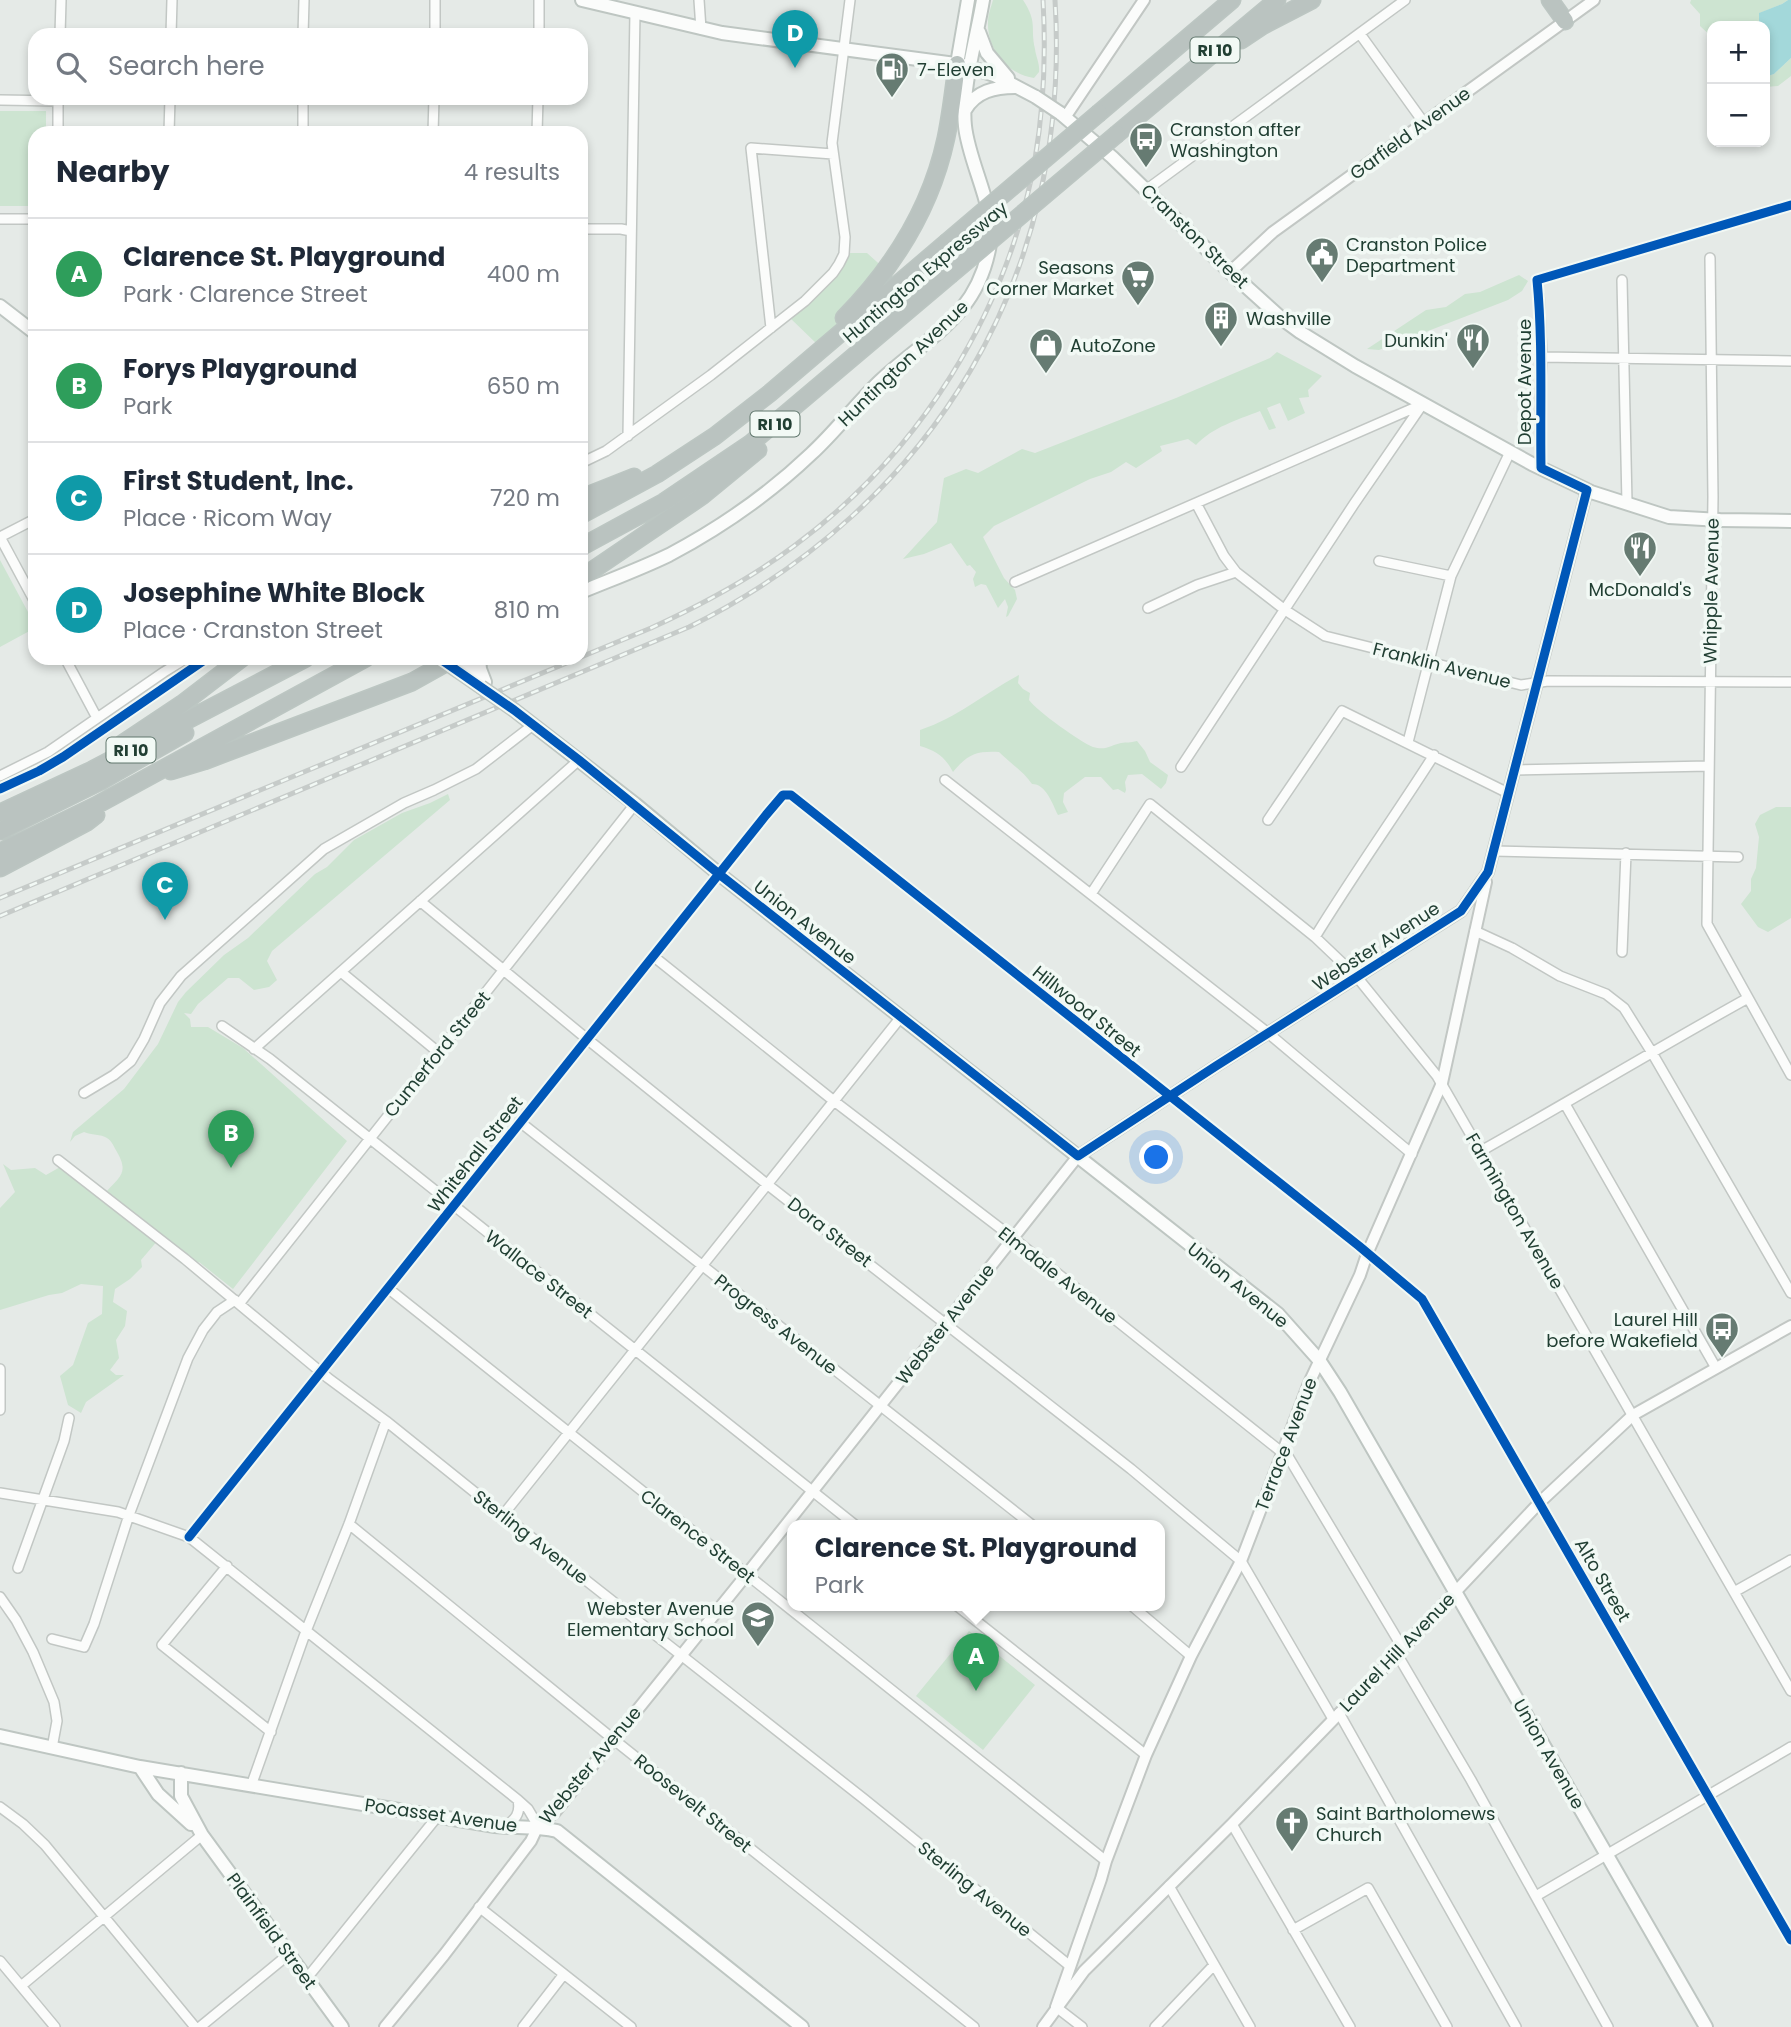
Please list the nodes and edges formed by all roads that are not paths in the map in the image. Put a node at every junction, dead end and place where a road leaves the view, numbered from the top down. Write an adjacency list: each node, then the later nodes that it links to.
1 (61, 0): 25 (street)
2 (172, 0): 26 (street)
3 (304, 0): 27 (street)
4 (435, 0): 28 (street)
5 (539, 0): 29 (street)
6 (582, 0): 20 (main road, Cranston Street)
7 (699, 0): 30 (street)
8 (850, 0): 33 (street)
9 (961, 0): 32 (street, Huntington Avenue)
10 (968, 0): 32 (main road, Huntington Avenue)
11 (983, 0): 24 (main road, Huntington Avenue)
12 (1144, 0): 45 (street)
13 (1221, 0): 23 (highway)
14 (1232, 0): 23 (highway, Huntington Expressway / RI 10)
15 (1277, 0): 38 (highway, Huntington Expressway / RI 10)
16 (1312, 0): 38 (highway)
17 (1405, 0): 31 (street)
18 (1550, 0): 22 (highway)
19 (1594, 0): 22 (street, Garfield Avenue)
20 (621, 5): 21 (main road, Cranston Street)
21 (635, 12): 30 (main road, Cranston Street); 57 (street)
22 (1565, 21): 46 (street, Garfield Avenue)
23 (1200, 25): 70 (highway, Huntington Expressway / RI 10, bridge)
24 (979, 26): 34 (main road, Huntington Avenue); 35 (main road)
25 (60, 28)
26 (171, 28)
27 (303, 28)
28 (435, 28)
29 (539, 28)
30 (702, 29): 33 (main road, Cranston Street)
31 (1360, 34): 46 (street); 53 (street)
32 (961, 39): 34 (main road, Huntington Avenue)
33 (844, 49): 34 (main road, Cranston Street); 52 (street)
34 (964, 65): 35 (main road, Cranston Street); 44 (main road, Huntington Avenue); 70 (highway)
35 (1018, 88): 44 (main road); 45 (main road, Cranston Street, bridge)
36 (0, 100): 37 (street)
37 (28, 100)
38 (1154, 102): 65 (highway, Huntington Expressway / RI 10, bridge)
39 (58, 105): 47 (street)
40 (170, 105): 48 (street)
41 (303, 105): 49 (street)
42 (434, 105): 50 (street)
43 (538, 105): 51 (street)
44 (965, 110): 93 (main road, Huntington Avenue)
45 (1063, 115): 53 (main road, Cranston Street)
46 (1424, 123): 59 (street, Garfield Avenue)
47 (58, 126)
48 (169, 126)
49 (303, 126)
50 (433, 126)
51 (537, 126)
52 (833, 154): 64 (street); 64 (street)
53 (1146, 190): 59 (main road, Cranston Street)
54 (0, 219): 55 (street)
55 (28, 219)
56 (588, 229): 57 (street)
57 (631, 231): 72 (street)
58 (1710, 258): 68 (street, Whipple Avenue)
59 (1230, 272): 71 (main road, Cranston Street)
60 (1622, 280): 67 (street)
61 (1539, 296): 66 (street, Depot Avenue)
62 (0, 306): 63 (main road)
63 (28, 328)
64 (771, 328): 72 (street)
65 (882, 334): 86 (highway, Huntington Expressway / RI 10); 89 (highway)
66 (1542, 357): 67 (street); 76 (street, Depot Avenue)
67 (1625, 359): 68 (street); 80 (street)
68 (1713, 360): 69 (street); 82 (street, Whipple Avenue)
69 (1791, 361)
70 (770, 393): 73 (highway, Huntington Expressway / RI 10)
71 (1423, 404): 74 (main road, Cranston Street); 79 (street); 95 (street)
72 (628, 436): 75 (street)
73 (715, 436): 78 (highway); 81 (highway, Huntington Expressway / RI 10)
74 (1510, 452): 76 (main road, Cranston Street); 90 (street)
75 (588, 460)
76 (1541, 468): 77 (main road, Cranston Street)
77 (1587, 491): 80 (main road, Cranston Street); 108 (street, Webster Avenue)
78 (588, 495)
79 (1196, 503): 88 (street, Franklin Avenue); 91 (street)
80 (1628, 503): 82 (main road, Cranston Street)
81 (588, 511)
82 (1713, 519): 83 (main road, Cranston Street); 106 (street, Whipple Avenue)
83 (1791, 521)
84 (28, 523): 85 (street)
85 (0, 537): 92 (street)
86 (588, 543)
87 (1379, 561): 90 (street)
88 (1236, 572): 94 (street); 95 (street, Franklin Avenue)
89 (588, 573)
90 (1451, 576): 96 (street)
91 (1015, 582)
92 (28, 589)
93 (588, 589)
94 (1148, 608)
95 (1285, 610): 96 (street, Franklin Avenue); 116 (street)
96 (1430, 661): 108 (street, Franklin Avenue); 112 (street)
97 (69, 665): 110 (street)
98 (176, 665): 110 (street)
99 (233, 665): 122 (highway)
100 (292, 665): 105 (highway, RI 10)
101 (353, 665): 119 (highway, RI 10)
102 (439, 665): 119 (highway)
103 (457, 665): 109 (main road, Union Avenue)
104 (480, 665): 109 (main road)
105 (259, 682): 122 (highway, RI 10); 128 (highway)
106 (1710, 682): 107 (street, Franklin Avenue); 108 (street, Franklin Avenue); 115 (street, Whipple Avenue)
107 (1791, 682)
108 (1537, 683): 117 (street, Webster Avenue)
109 (484, 686): 111 (main road, Union Avenue, bridge)
110 (97, 718): 118 (street)
111 (533, 725): 114 (main road, Union Avenue); 156 (street)
112 (1408, 742): 113 (street); 127 (street)
113 (1434, 755): 123 (street); 140 (street)
114 (579, 760): 125 (main road, Union Avenue); 138 (street)
115 (1709, 766): 117 (street); 132 (street, Whipple Avenue)
116 (1181, 767)
117 (1514, 770): 123 (street, Webster Avenue)
118 (1, 772)
119 (142, 780): 121 (highway, RI 10)
120 (945, 780): 137 (street)
121 (126, 789): 130 (highway, RI 10); 134 (highway)
122 (45, 792): 126 (highway, RI 10)
123 (1508, 793): 129 (street, Webster Avenue)
124 (787, 794): 136 (street, Whitehall Street); 157 (street, Hillwood Street)
125 (635, 804): 136 (main road, Union Avenue); 143 (street, Cumerford Street)
126 (0, 813)
127 (1268, 820)
128 (0, 831)
129 (1493, 851): 131 (street); 135 (street, Webster Avenue)
130 (0, 852)
131 (1626, 853): 132 (street); 141 (street)
132 (1708, 855): 133 (street); 146 (street, Whipple Avenue)
133 (1738, 857)
134 (0, 868)
135 (1488, 872): 139 (street, Terrace Avenue); 145 (street, Webster Avenue)
136 (719, 874): 142 (street, Whitehall Street); 147 (main road, Union Avenue)
137 (1091, 894): 140 (street, Farmington Avenue); 149 (street)
138 (420, 901): 143 (street, Dora Street); 144 (street)
139 (1475, 930): 152 (street); 155 (street, Terrace Avenue)
140 (1315, 937): 145 (street, Farmington Avenue)
141 (1622, 952)
142 (653, 956): 150 (street, Whitehall Street); 158 (street, Elmdale Avenue)
143 (505, 970): 150 (street, Dora Street); 153 (street, Cumerford Street)
144 (341, 972): 151 (street); 153 (street)
145 (1357, 977): 149 (street, Webster Avenue); 155 (street, Farmington Avenue)
146 (1748, 998): 152 (street); 154 (street)
147 (901, 1017): 158 (street); 164 (main road, Union Avenue)
148 (222, 1026): 151 (street, Wallace Street)
149 (1268, 1033): 157 (street, Webster Avenue); 163 (street)
150 (587, 1039): 160 (street, Whitehall Street); 166 (street, Dora Street)
151 (254, 1049): 161 (street, Wallace Street)
152 (1651, 1051): 159 (street); 172 (street)
153 (438, 1052): 161 (street, Cumerford Street)
154 (1791, 1075)
155 (1442, 1083): 162 (street, Farmington Avenue); 163 (street, Terrace Avenue)
156 (84, 1093)
157 (1169, 1096): 164 (street, Webster Avenue); 169 (street, Hillwood Street)
158 (834, 1101): 166 (street); 168 (street, Elmdale Avenue)
159 (1565, 1104): 162 (street); 178 (street)
160 (520, 1122): 167 (street, Whitehall Street); 170 (street, Progress Avenue)
161 (369, 1138): 167 (street, Wallace Street); 173 (street, Cumerford Street)
162 (1481, 1151): 183 (street, Farmington Avenue)
163 (1412, 1154): 169 (street, Terrace Avenue)
164 (1078, 1156): 168 (street, Webster Avenue); 177 (main road, Union Avenue)
165 (58, 1160): 173 (street, Sterling Avenue)
166 (768, 1185): 170 (street); 174 (street, Dora Street)
167 (454, 1206): 171 (street, Whitehall Street); 176 (street, Wallace Street)
168 (1013, 1238): 174 (street, Webster Avenue); 187 (street, Elmdale Avenue)
169 (1367, 1254): 177 (street, Terrace Avenue); 191 (street, Alto Street)
170 (702, 1266): 176 (street); 181 (street, Progress Avenue)
171 (389, 1289): 180 (street, Whitehall Street); 186 (street, Clarence Street)
172 (1791, 1293)
173 (237, 1302): 180 (street, Sterling Avenue); 192 (street, Cumerford Street)
174 (946, 1323): 181 (street, Webster Avenue); 201 (street, Dora Street)
175 (1791, 1326): 178 (street, Laurel Hill Avenue)
176 (635, 1350): 186 (street); 188 (street, Wallace Street)
177 (1319, 1360): 187 (street, Terrace Avenue); 205 (main road, Union Avenue)
178 (1716, 1368): 183 (street, Laurel Hill Avenue)
179 (0, 1369): 182 (street)
180 (321, 1372): 185 (street, Sterling Avenue); 199 (street, Whitehall Street)
181 (881, 1406): 188 (street, Webster Avenue); 196 (street, Progress Avenue)
182 (0, 1410)
183 (1633, 1415): 191 (street, Laurel Hill Avenue); 206 (street, Farmington Avenue)
184 (69, 1418): 190 (street)
185 (386, 1421): 193 (street, Sterling Avenue); 197 (street)
186 (568, 1433): 193 (street); 204 (street, Clarence Street)
187 (1283, 1453): 201 (street, Terrace Avenue); 214 (street, Elmdale Avenue)
188 (813, 1491): 194 (street, Webster Avenue); 195 (street, Wallace Street)
189 (0, 1493): 190 (street)
190 (42, 1501): 192 (street); 203 (street)
191 (1539, 1502): 205 (street, Laurel Hill Avenue); 228 (street, Alto Street)
192 (129, 1515): 199 (street); 213 (street, Cumerford Street)
193 (503, 1515): 215 (street, Sterling Avenue)
194 (790, 1520)
195 (849, 1520)
196 (1026, 1520)
197 (349, 1524): 212 (street); 221 (street, Roosevelt Street)
198 (787, 1524): 204 (street, Webster Avenue)
199 (189, 1537): 202 (street)
200 (1791, 1560): 206 (street)
201 (1241, 1561): 216 (street, Terrace Avenue); 218 (street)
202 (227, 1566): 212 (street); 219 (street)
203 (18, 1568)
204 (747, 1574): 208 (street, Clarence Street); 215 (street, Webster Avenue)
205 (1456, 1590): 214 (street, Laurel Hill Avenue); 236 (main road, Union Avenue)
206 (1734, 1592): 217 (street, Farmington Avenue)
207 (0, 1597): 223 (street)
208 (787, 1606)
209 (793, 1611): 237 (street, Clarence Street)
210 (964, 1611): 224 (street)
211 (1138, 1611): 216 (street)
212 (306, 1631): 219 (street); 229 (street)
213 (52, 1639)
214 (1399, 1651): 218 (street, Laurel Hill Avenue); 239 (street, Elmdale Avenue)
215 (681, 1655): 221 (street, Webster Avenue); 247 (street, Sterling Avenue)
216 (1191, 1656): 224 (street, Terrace Avenue)
217 (1791, 1691)
218 (1336, 1716): 232 (street, Laurel Hill Avenue); 266 (street)
219 (271, 1732): 227 (street)
220 (0, 1736): 223 (main road)
221 (613, 1740): 233 (street, Webster Avenue); 260 (street, Roosevelt Street)
222 (1791, 1747): 228 (street)
223 (52, 1748): 225 (main road)
224 (1146, 1755): 237 (street, Terrace Avenue)
225 (140, 1767): 226 (main road); 235 (main road, Plainfield Street)
226 (181, 1773): 227 (main road, Pocasset Avenue); 235 (main road, Plainfield Street)
227 (251, 1786): 231 (main road, Pocasset Avenue)
228 (1708, 1795): 236 (street); 243 (street, Alto Street)
229 (518, 1800): 233 (street); 234 (street)
230 (0, 1807): 241 (street)
231 (438, 1817): 234 (main road, Pocasset Avenue); 249 (street)
232 (1232, 1824): 238 (street, Laurel Hill Avenue); 242 (street)
233 (538, 1826): 234 (main road, Pocasset Avenue); 240 (street, Webster Avenue); 259 (main road, Pocasset Avenue)
234 (504, 1827)
235 (202, 1835): 241 (street); 244 (main road, Plainfield Street)
236 (1607, 1853): 239 (street); 268 (main road, Union Avenue)
237 (1106, 1861): 247 (street, Terrace Avenue)
238 (1169, 1886): 246 (street); 251 (street, Laurel Hill Avenue)
239 (1536, 1896): 267 (street, Elmdale Avenue)
240 (479, 1907): 248 (street); 256 (street, Webster Avenue)
241 (104, 1916): 250 (street); 254 (street)
242 (1293, 1930): 264 (street); 265 (street)
243 (1791, 1940)
244 (289, 1954): 249 (main road, Plainfield Street); 254 (street)
245 (0, 1961): 250 (street)
246 (1214, 1965): 252 (street); 263 (street)
247 (1070, 1966): 251 (street, Terrace Avenue)
248 (564, 1974): 257 (street); 258 (street)
249 (307, 1978): 255 (main road, Plainfield Street)
250 (21, 1986): 253 (street)
251 (1056, 2007): 261 (street, Laurel Hill Avenue); 262 (street)
252 (1248, 2026)
253 (55, 2027)
254 (197, 2027)
255 (342, 2027)
256 (385, 2027)
257 (523, 2027)
258 (631, 2027)
259 (803, 2027)
260 (974, 2027)
261 (1042, 2027)
262 (1082, 2027)
263 (1155, 2027)
264 (1350, 2027)
265 (1447, 2027)
266 (1516, 2027)
267 (1608, 2027)
268 (1706, 2027)

